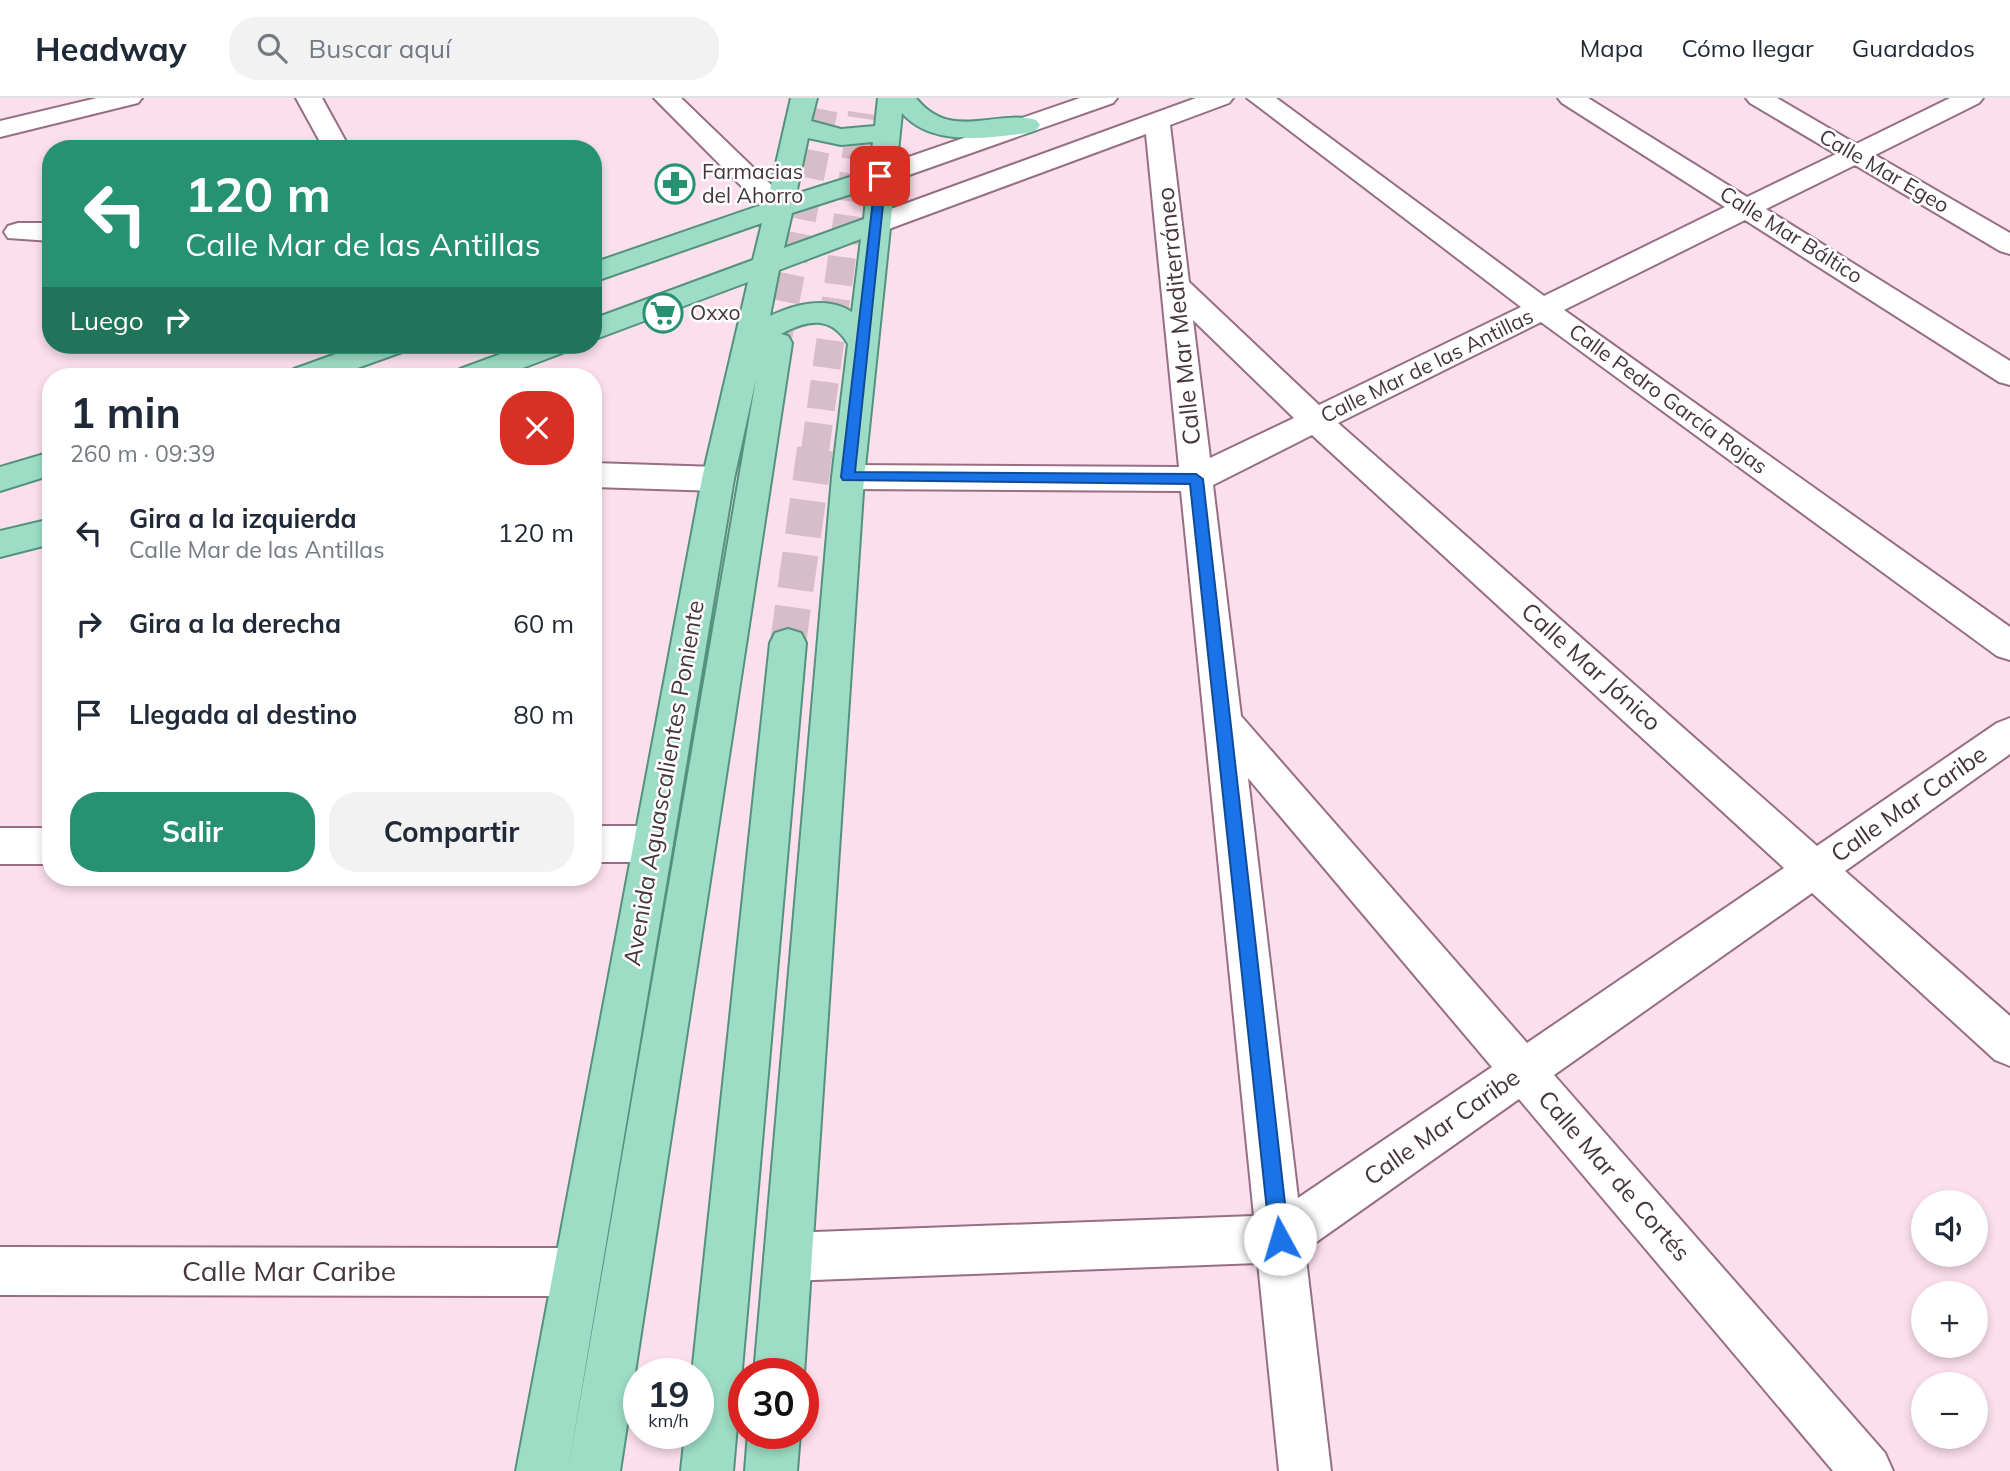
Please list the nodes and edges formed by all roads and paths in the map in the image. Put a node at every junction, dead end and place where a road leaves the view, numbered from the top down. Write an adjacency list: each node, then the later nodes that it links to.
1 (129, 98): 16 (street)
2 (309, 98): 18 (street)
3 (667, 98): 21 (street)
4 (804, 98): 14 (main road, Avenida Aguascalientes Poniente)
5 (891, 98): 17 (main road)
6 (903, 98): 15 (main road)
7 (1104, 98): 15 (street)
8 (1220, 98): 13 (street)
9 (1260, 98): 30 (street, Calle Pedro García Rojas)
10 (1571, 98): 22 (street, Calle Mar Báltico)
11 (1759, 98): 19 (street, Calle Mar Egeo)
12 (1970, 98): 19 (street, Calle Mar de las Antillas)
13 (1157, 121): 23 (street); 29 (street, Calle Mar Mediterráneo)
14 (798, 125): 17 (main road); 21 (main road, Avenida Aguascalientes Poniente)
15 (1027, 125): 20 (street)
16 (0, 129)
17 (887, 131): 20 (main road)
18 (332, 140)
19 (1856, 154): 22 (street, Calle Mar de las Antillas); 26 (street, Calle Mar Egeo)
20 (880, 176): 21 (main road); 23 (main road)
21 (779, 208): 27 (main road, Avenida Aguascalientes Poniente); 28 (main road)
22 (1748, 208): 30 (street, Calle Mar de las Antillas); 38 (street, Calle Mar Báltico)
23 (876, 224): 27 (main road); 33 (main road)
24 (18, 232): 25 (street)
25 (42, 232)
26 (2010, 245)
27 (766, 264): 31 (main road); 32 (main road, Avenida Aguascalientes Poniente)
28 (602, 270)
29 (1175, 285): 39 (street, Calle Mar Jónico); 45 (street, Calle Mar Mediterráneo)
30 (1543, 309): 39 (street, Calle Mar de las Antillas); 49 (street, Calle Pedro García Rojas)
31 (602, 327)
32 (763, 342): 33 (main road); 44 (main road, Avenida Aguascalientes Poniente); 66 (main road, Avenida Aguascalientes Poniente)
33 (862, 342): 42 (main road)
34 (366, 354): 36 (main road)
35 (530, 354): 37 (main road)
36 (327, 368)
37 (492, 368)
38 (2010, 375)
39 (1316, 421): 45 (street, Calle Mar de las Antillas); 56 (street, Calle Mar Jónico)
40 (42, 466): 43 (main road)
41 (602, 475): 44 (street)
42 (848, 477): 45 (street, Calle Mar de las Antillas); 60 (main road)
43 (0, 479)
44 (718, 479): 53 (main road, Avenida Aguascalientes Poniente)
45 (1196, 479): 50 (street, Calle Mar Mediterráneo)
46 (42, 533): 47 (main road)
47 (0, 544)
48 (788, 643): 67 (main road)
49 (2010, 646)
50 (1223, 722): 58 (street, Calle Mar de Cortés); 59 (street, Calle Mar Mediterráneo)
51 (2010, 734): 56 (street, Calle Mar Caribe)
52 (602, 844): 53 (street)
53 (653, 844): 62 (main road, Avenida Aguascalientes Poniente)
54 (0, 846): 55 (street)
55 (42, 846)
56 (1816, 868): 57 (street, Calle Mar Jónico); 58 (street, Calle Mar Caribe)
57 (2010, 1045)
58 (1524, 1070): 59 (street, Calle Mar Caribe); 70 (street, Calle Mar de Cortés)
59 (1280, 1239): 60 (street); 69 (street, Calle Mar Mediterráneo)
60 (788, 1257): 63 (main road)
61 (0, 1271): 62 (street, Calle Mar Caribe)
62 (577, 1272): 65 (main road, Avenida Aguascalientes Poniente)
63 (780, 1358)
64 (773, 1449): 68 (main road)
65 (542, 1471)
66 (594, 1471)
67 (707, 1471)
68 (771, 1471)
69 (1305, 1471)
70 (1867, 1471)

